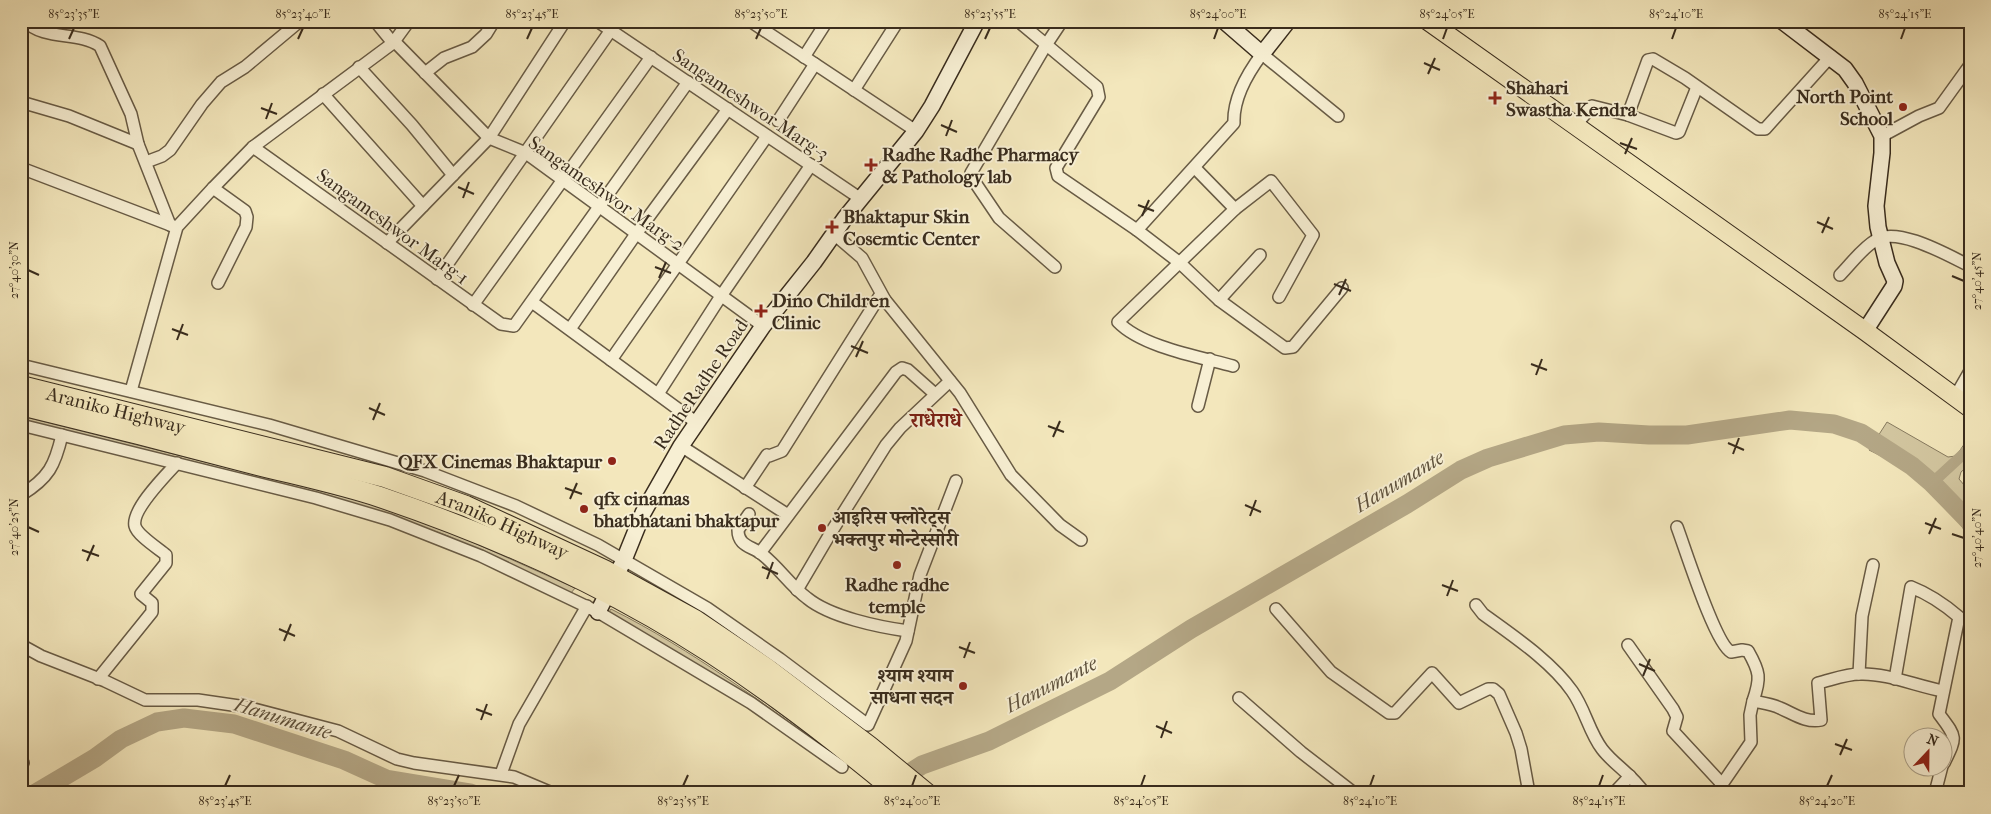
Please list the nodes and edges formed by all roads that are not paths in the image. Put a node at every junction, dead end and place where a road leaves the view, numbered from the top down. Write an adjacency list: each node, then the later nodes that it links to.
1 (25, 21): 43 (street)
2 (300, 21): 46 (street)
3 (375, 21): 19 (street, Sangameshwor Marg-2)
4 (410, 21): 19 (street)
5 (494, 21): 28 (street)
6 (564, 21): 42 (street)
7 (597, 21): 18 (street, Sangameshwor Marg-3)
8 (827, 21): 24 (street)
9 (898, 21): 31 (street)
10 (1018, 21): 20 (street)
11 (1062, 21): 20 (street)
12 (1224, 21): 21 (main road)
13 (1288, 21): 21 (main road)
14 (1428, 21): 38 (main road)
15 (1782, 21): 22 (main road)
16 (751, 22): 24 (street)
17 (976, 22): 39 (main road, RadheRadhe Road)
18 (611, 30): 23 (street, Sangameshwor Marg-3); 45 (street)
19 (394, 42): 27 (street); 28 (street, Sangameshwor Marg-2)
20 (1046, 45): 58 (street); 67 (street)
21 (1262, 54): 36 (street); 49 (street)
22 (1831, 56): 30 (street); 41 (main road)
23 (652, 57): 29 (street, Sangameshwor Marg-3); 51 (street)
24 (804, 57): 25 (street)
25 (815, 64): 31 (street); 37 (street)
26 (1970, 65): 41 (street)
27 (359, 67): 32 (street); 50 (street)
28 (425, 73): 42 (street, Sangameshwor Marg-2)
29 (688, 82): 34 (street, Sangameshwor Marg-3); 55 (street)
30 (1697, 87): 35 (street); 35 (street)
31 (854, 90): 39 (street)
32 (323, 94): 44 (street); 54 (street)
33 (21, 102): 43 (street)
34 (728, 109): 40 (street, Sangameshwor Marg-3); 59 (street)
35 (1628, 115): 38 (street)
36 (1338, 116)
37 (778, 121)
38 (1575, 126): 80 (main road)
39 (916, 131): 53 (main road, RadheRadhe Road)
40 (768, 136): 47 (street, Sangameshwor Marg-3); 65 (street)
41 (1882, 136): 61 (main road)
42 (489, 138): 45 (street, Sangameshwor Marg-2); 50 (street)
43 (138, 144): 46 (street)
44 (254, 148): 52 (street); 62 (street, Sangameshwor Marg-1)
45 (526, 153): 51 (street, Sangameshwor Marg-2); 69 (street)
46 (146, 162): 57 (street)
47 (811, 165): 53 (street, Sangameshwor Marg-3); 72 (street)
48 (21, 168): 57 (street)
49 (1195, 168): 56 (street); 58 (street)
50 (453, 174): 54 (street)
51 (564, 181): 55 (street, Sangameshwor Marg-2); 77 (street)
52 (213, 188): 57 (street); 70 (street)
53 (861, 198): 60 (main road, RadheRadhe Road)
54 (423, 206): 62 (street)
55 (599, 207): 59 (street, Sangameshwor Marg-2); 76 (street)
56 (1235, 209): 64 (street); 73 (street)
57 (173, 226): 88 (street)
58 (1137, 230): 64 (street)
59 (636, 234): 65 (street, Sangameshwor Marg-2); 79 (street)
60 (834, 234): 74 (street); 78 (main road, RadheRadhe Road)
61 (1880, 238): 66 (street); 68 (street); 80 (main road)
62 (387, 243): 69 (street, Sangameshwor Marg-1)
63 (1260, 255): 75 (street)
64 (1180, 263): 75 (street); 82 (street)
65 (678, 264): 72 (street, Sangameshwor Marg-2); 81 (street)
66 (1970, 266)
67 (1055, 267)
68 (1840, 275)
69 (437, 278): 77 (street, Sangameshwor Marg-1)
70 (218, 283)
71 (1342, 288): 75 (street)
72 (721, 296): 78 (street, Sangameshwor Marg-2); 89 (street)
73 (1279, 297)
74 (885, 300): 86 (street); 101 (street)
75 (1219, 300)
76 (532, 302): 77 (street, Sangameshwor Marg-1); 79 (street)
77 (473, 305)
78 (763, 326): 95 (main road, RadheRadhe Road)
79 (570, 329): 81 (street)
80 (1865, 331): 91 (main road)
81 (612, 360): 89 (street)
82 (1210, 360): 84 (street); 93 (street)
83 (21, 365): 88 (street)
84 (1233, 366)
85 (1970, 371): 91 (street)
86 (950, 381): 90 (street); 106 (street)
87 (21, 386): 109 (highway, Araniko Highway)
88 (131, 391): 109 (street)
89 (658, 394): 95 (street)
90 (935, 394): 104 (street); 110 (street)
91 (1955, 397): 94 (main road)
92 (21, 405): 109 (highway, Araniko Highway)
93 (1198, 406)
94 (1970, 408)
95 (697, 423): 98 (main road, RadheRadhe Road)
96 (21, 425): 97 (street)
97 (62, 435): 99 (street); 102 (street)
98 (681, 446): 101 (street); 109 (main road, RadheRadhe Road)
99 (177, 463): 112 (street); 118 (street)
100 (956, 481): 114 (street)
101 (745, 488): 104 (street)
102 (21, 494)
103 (750, 514): 107 (street)
104 (788, 516): 107 (street)
105 (1678, 527): 122 (street)
106 (1081, 540)
107 (760, 553): 110 (street)
108 (1873, 565): 117 (street)
109 (615, 576): 112 (main road, RadheRadhe Road); 114 (street); 124 (highway, Araniko Highway)
110 (797, 590): 114 (street)
111 (1476, 605): 126 (street)
112 (592, 609): 124 (street); 125 (street)
113 (1276, 609): 133 (street)
114 (908, 631)
115 (21, 645): 118 (street)
116 (1628, 645): 128 (street)
117 (1859, 674): 119 (street); 122 (street)
118 (98, 679): 125 (street)
119 (1895, 679): 120 (street); 120 (street)
120 (1944, 691): 123 (street)
121 (1239, 698): 132 (street)
122 (1754, 700): 128 (street)
123 (1948, 726)
124 (857, 758): 130 (highway, Araniko Highway); 131 (highway, Araniko Highway)
125 (501, 774): 129 (street)
126 (1630, 776): 134 (street); 135 (street)
127 (1939, 776): 136 (street)
128 (1719, 788)
129 (552, 793)
130 (898, 793)
131 (926, 793)
132 (1354, 793)
133 (1529, 793)
134 (1614, 793)
135 (1644, 793)
136 (1935, 793)

